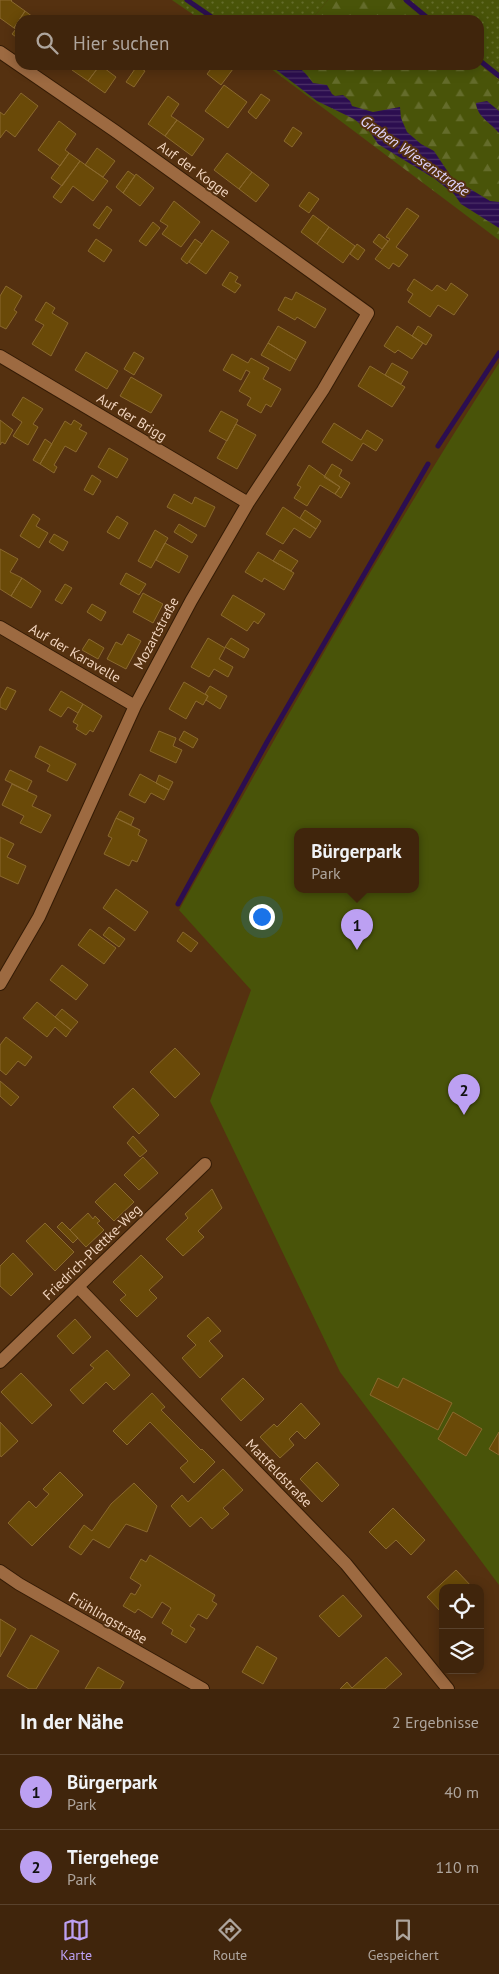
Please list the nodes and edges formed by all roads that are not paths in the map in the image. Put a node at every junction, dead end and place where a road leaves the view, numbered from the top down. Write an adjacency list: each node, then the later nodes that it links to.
1 (0, 52): 2 (street, Auf der Kogge)
2 (15, 62)
3 (26, 70): 4 (street, Auf der Kogge)
4 (368, 313): 6 (street, Mozartstraße)
5 (0, 356): 6 (street, Auf der Brigg)
6 (248, 503): 8 (street, Mozartstraße)
7 (0, 627): 8 (street, Auf der Karavelle)
8 (135, 706): 9 (street, Mozartstraße)
9 (0, 983)
10 (205, 1164): 11 (street, Friedrich-Plettke-Weg)
11 (78, 1287): 12 (street, Friedrich-Plettke-Weg); 15 (street, Mattfeldstraße)
12 (0, 1362)
13 (0, 1571): 14 (street, Frühlingstraße)
14 (203, 1689)
15 (448, 1689)

